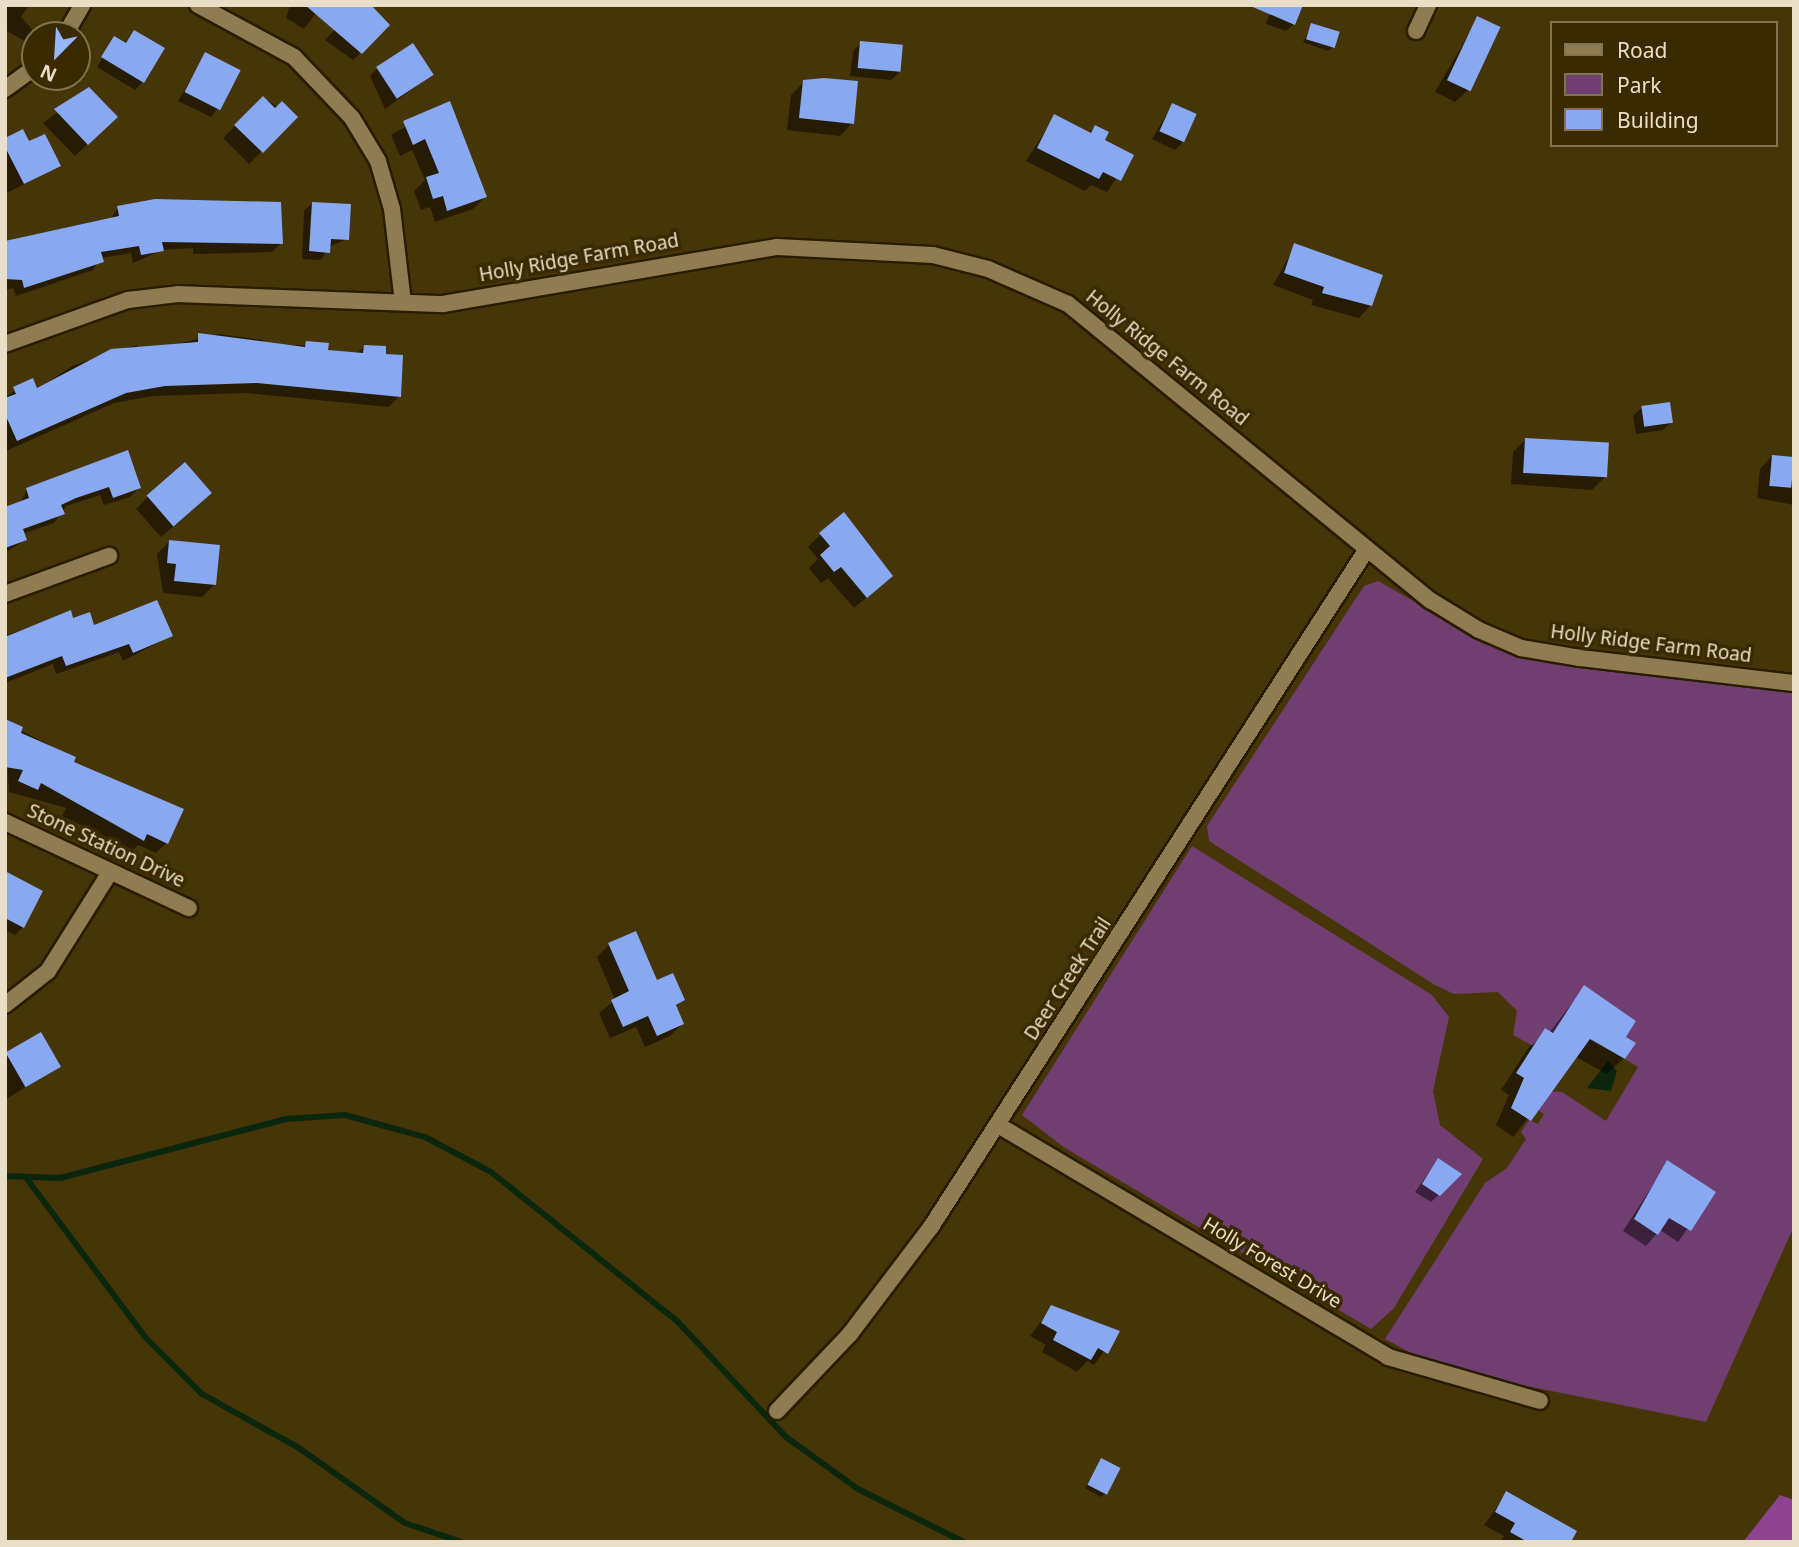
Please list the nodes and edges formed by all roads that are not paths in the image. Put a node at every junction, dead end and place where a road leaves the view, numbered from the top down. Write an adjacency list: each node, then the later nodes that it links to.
1 (82, 5): 4 (street)
2 (198, 5): 8 (street)
3 (1428, 5): 5 (street)
4 (73, 21)
5 (1416, 31)
6 (21, 77): 7 (street)
7 (5, 89)
8 (403, 302): 9 (street, Holly Ridge Farm Road); 10 (street, Holly Ridge Farm Road)
9 (5, 344)
10 (1367, 548): 13 (street, Holly Ridge Farm Road); 18 (street, Deer Creek Trail)
11 (109, 556): 12 (street)
12 (5, 594)
13 (1794, 683)
14 (5, 822): 15 (street, Stone Station Drive)
15 (110, 872): 16 (street, Stone Station Drive); 17 (street)
16 (189, 908)
17 (5, 1005)
18 (998, 1125): 19 (street, Holly Forest Drive); 20 (street, Deer Creek Trail)
19 (1540, 1401)
20 (777, 1411)

